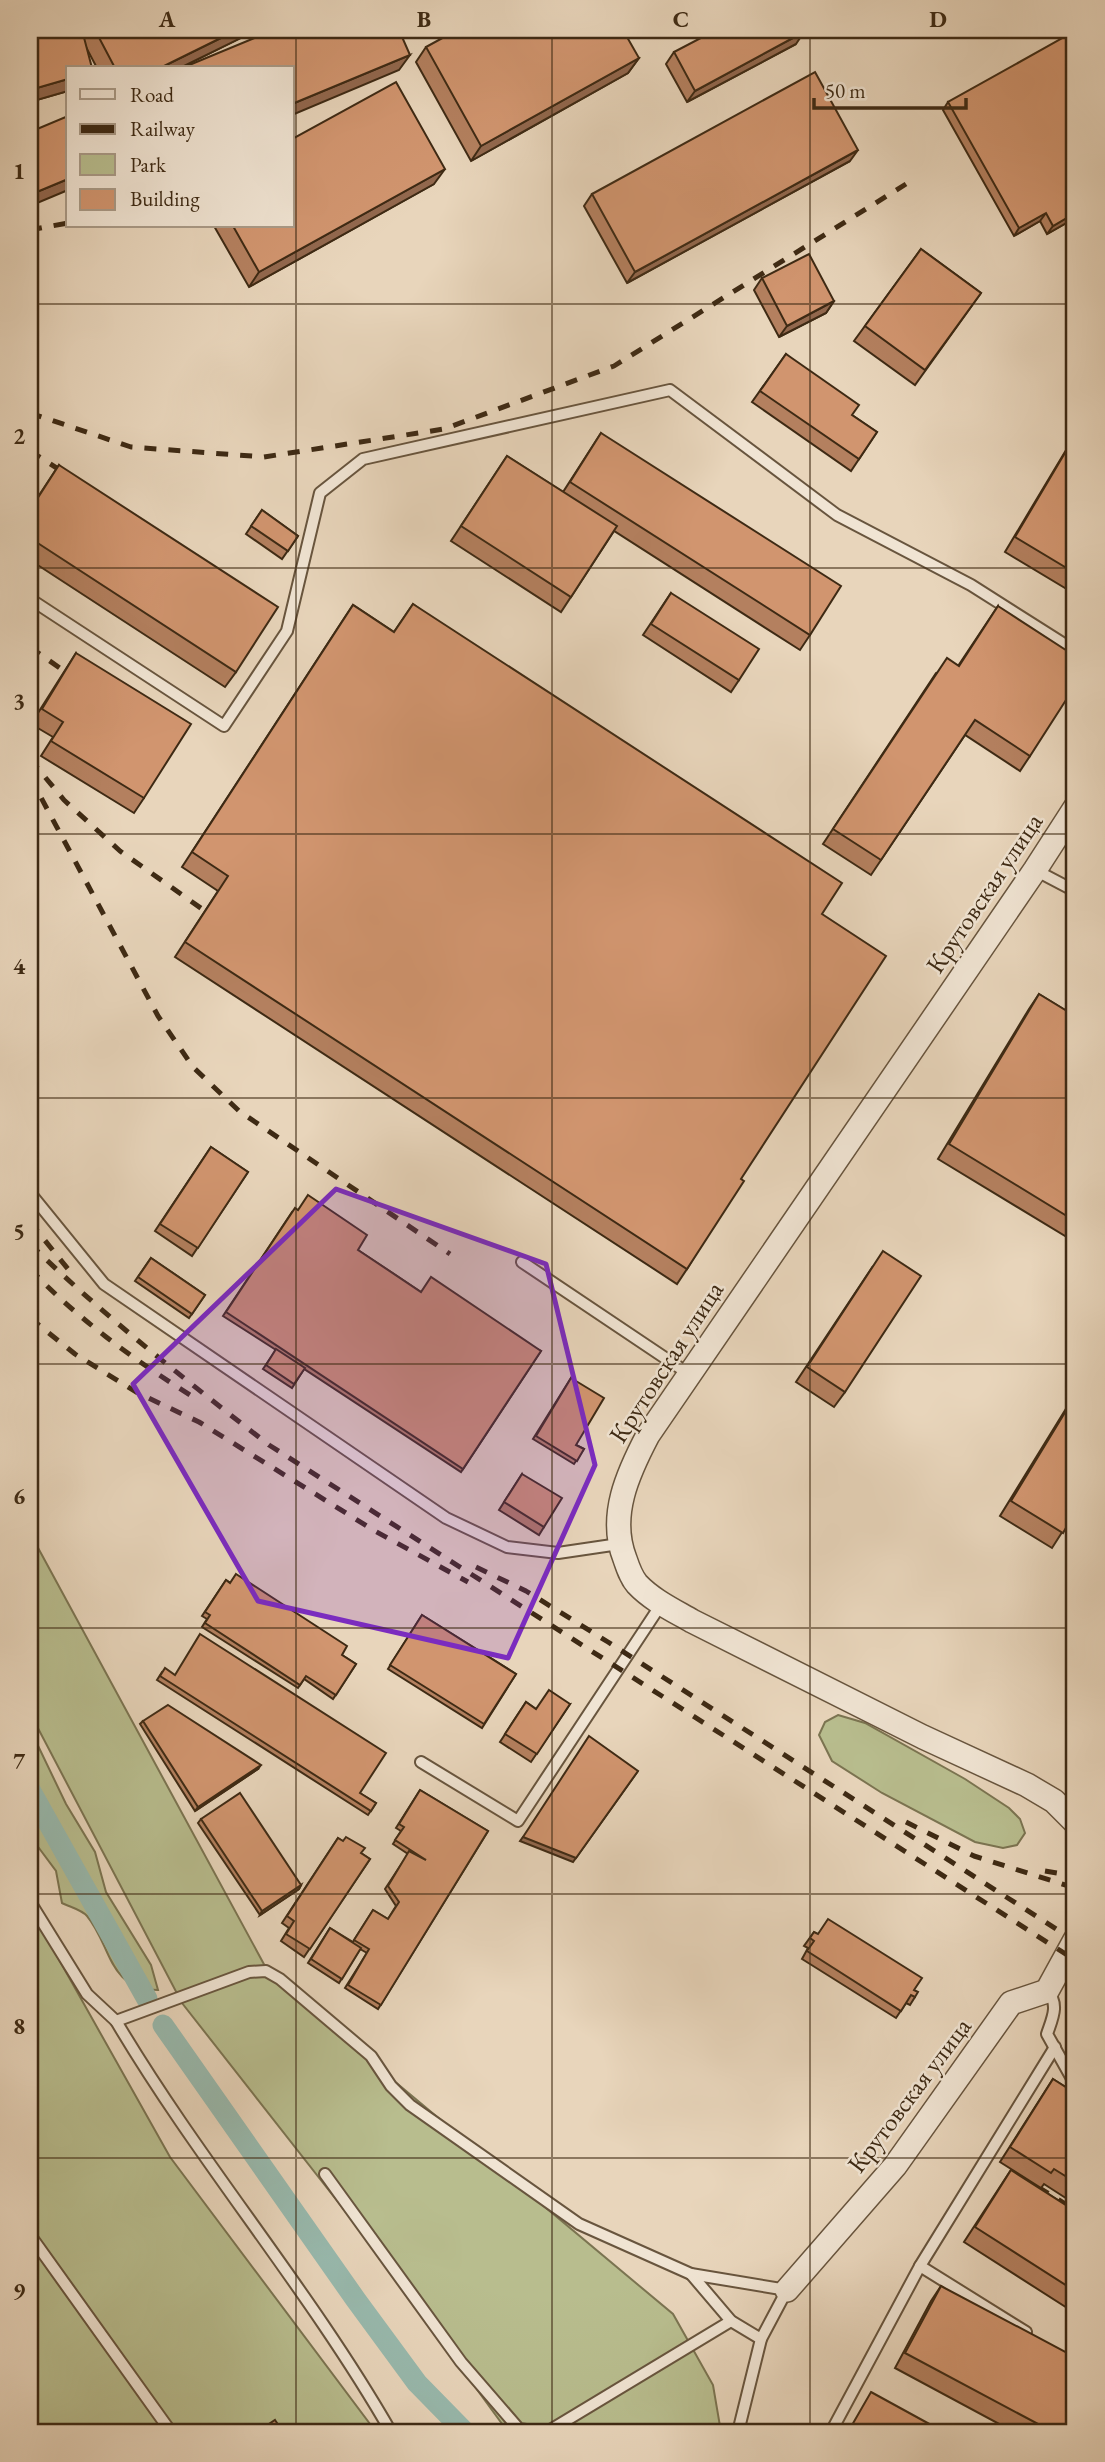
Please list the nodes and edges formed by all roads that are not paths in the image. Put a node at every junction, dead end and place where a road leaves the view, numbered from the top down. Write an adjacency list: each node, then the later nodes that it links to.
1 (30, 599): 2 (lane)
2 (1075, 650)
3 (1075, 808): 4 (street, Крутовская улица)
4 (1035, 870): 5 (lane); 8 (street, Крутовская улица)
5 (1075, 891)
6 (30, 1193): 9 (lane)
7 (522, 1262): 8 (lane)
8 (689, 1374): 9 (street, Крутовская улица)
9 (619, 1544): 10 (street, Крутовская улица)
10 (662, 1604): 11 (lane); 12 (street, Крутовская улица)
11 (421, 1762)
12 (1075, 1822)
13 (30, 1902): 16 (lane)
14 (1075, 1940): 15 (street)
15 (1047, 1991): 17 (lane); 23 (street, Крутовская улица)
16 (116, 2021): 22 (lane); 28 (lane)
17 (1055, 2047): 18 (lane); 21 (lane)
18 (1075, 2084)
19 (325, 2174): 29 (lane)
20 (30, 2235): 27 (lane)
21 (920, 2266): 25 (lane); 32 (lane)
22 (691, 2274): 23 (lane); 24 (lane)
23 (787, 2290): 26 (lane)
24 (731, 2321): 26 (lane); 30 (lane)
25 (1031, 2335)
26 (761, 2339): 31 (lane)
27 (171, 2432)
28 (391, 2432)
29 (540, 2432)
30 (547, 2432)
31 (740, 2432)
32 (831, 2432)

